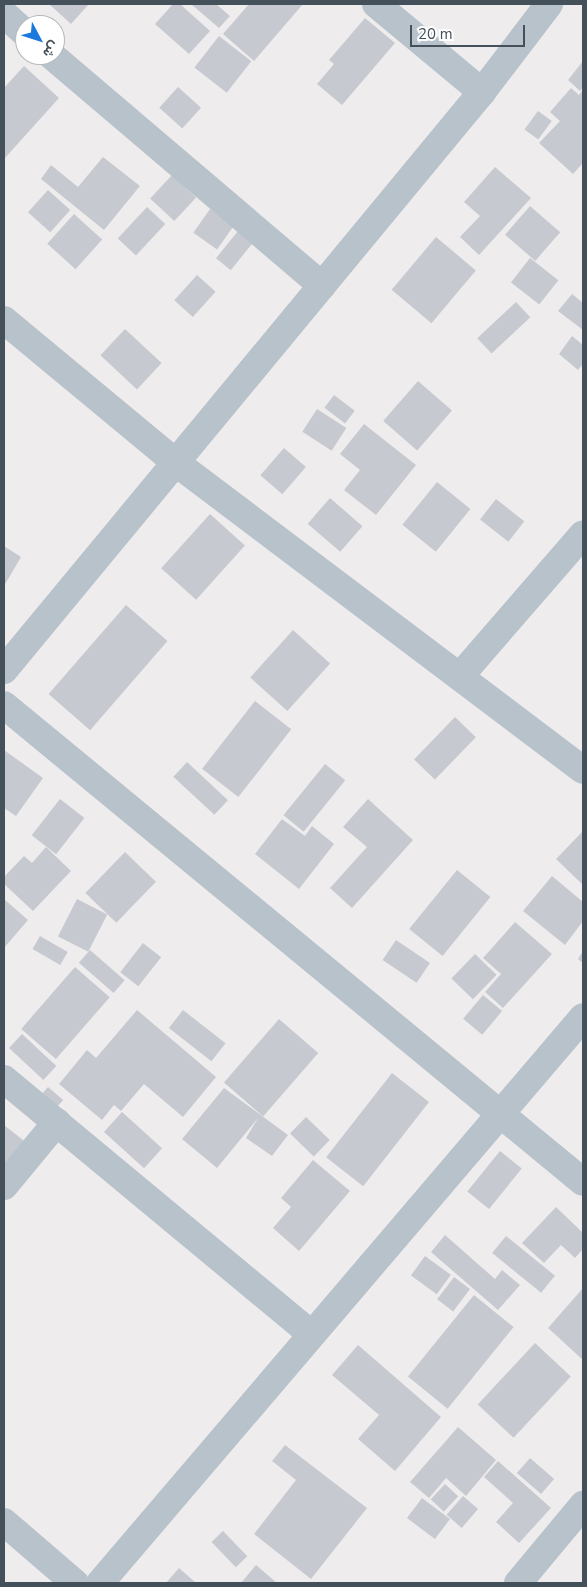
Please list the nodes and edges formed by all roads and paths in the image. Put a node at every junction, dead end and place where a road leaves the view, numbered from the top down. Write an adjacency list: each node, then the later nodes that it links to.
1 (376, 4): 6 (street)
2 (549, 4): 6 (street)
3 (4, 14): 4 (street)
4 (15, 24)
5 (63, 65): 7 (street)
6 (482, 92): 7 (street)
7 (322, 286): 9 (street)
8 (4, 320): 9 (street)
9 (175, 462): 11 (street); 12 (street)
10 (583, 534): 12 (street)
11 (4, 670)
12 (461, 675): 14 (street)
13 (4, 705): 17 (street)
14 (583, 770)
15 (583, 1017): 17 (street)
16 (4, 1079): 18 (street)
17 (503, 1112): 19 (street); 21 (street)
18 (58, 1122): 20 (street); 21 (street)
19 (583, 1182)
20 (4, 1186)
21 (312, 1335): 25 (street)
22 (583, 1505): 26 (street)
23 (4, 1522): 24 (street)
24 (76, 1583)
25 (100, 1583)
26 (518, 1583)

